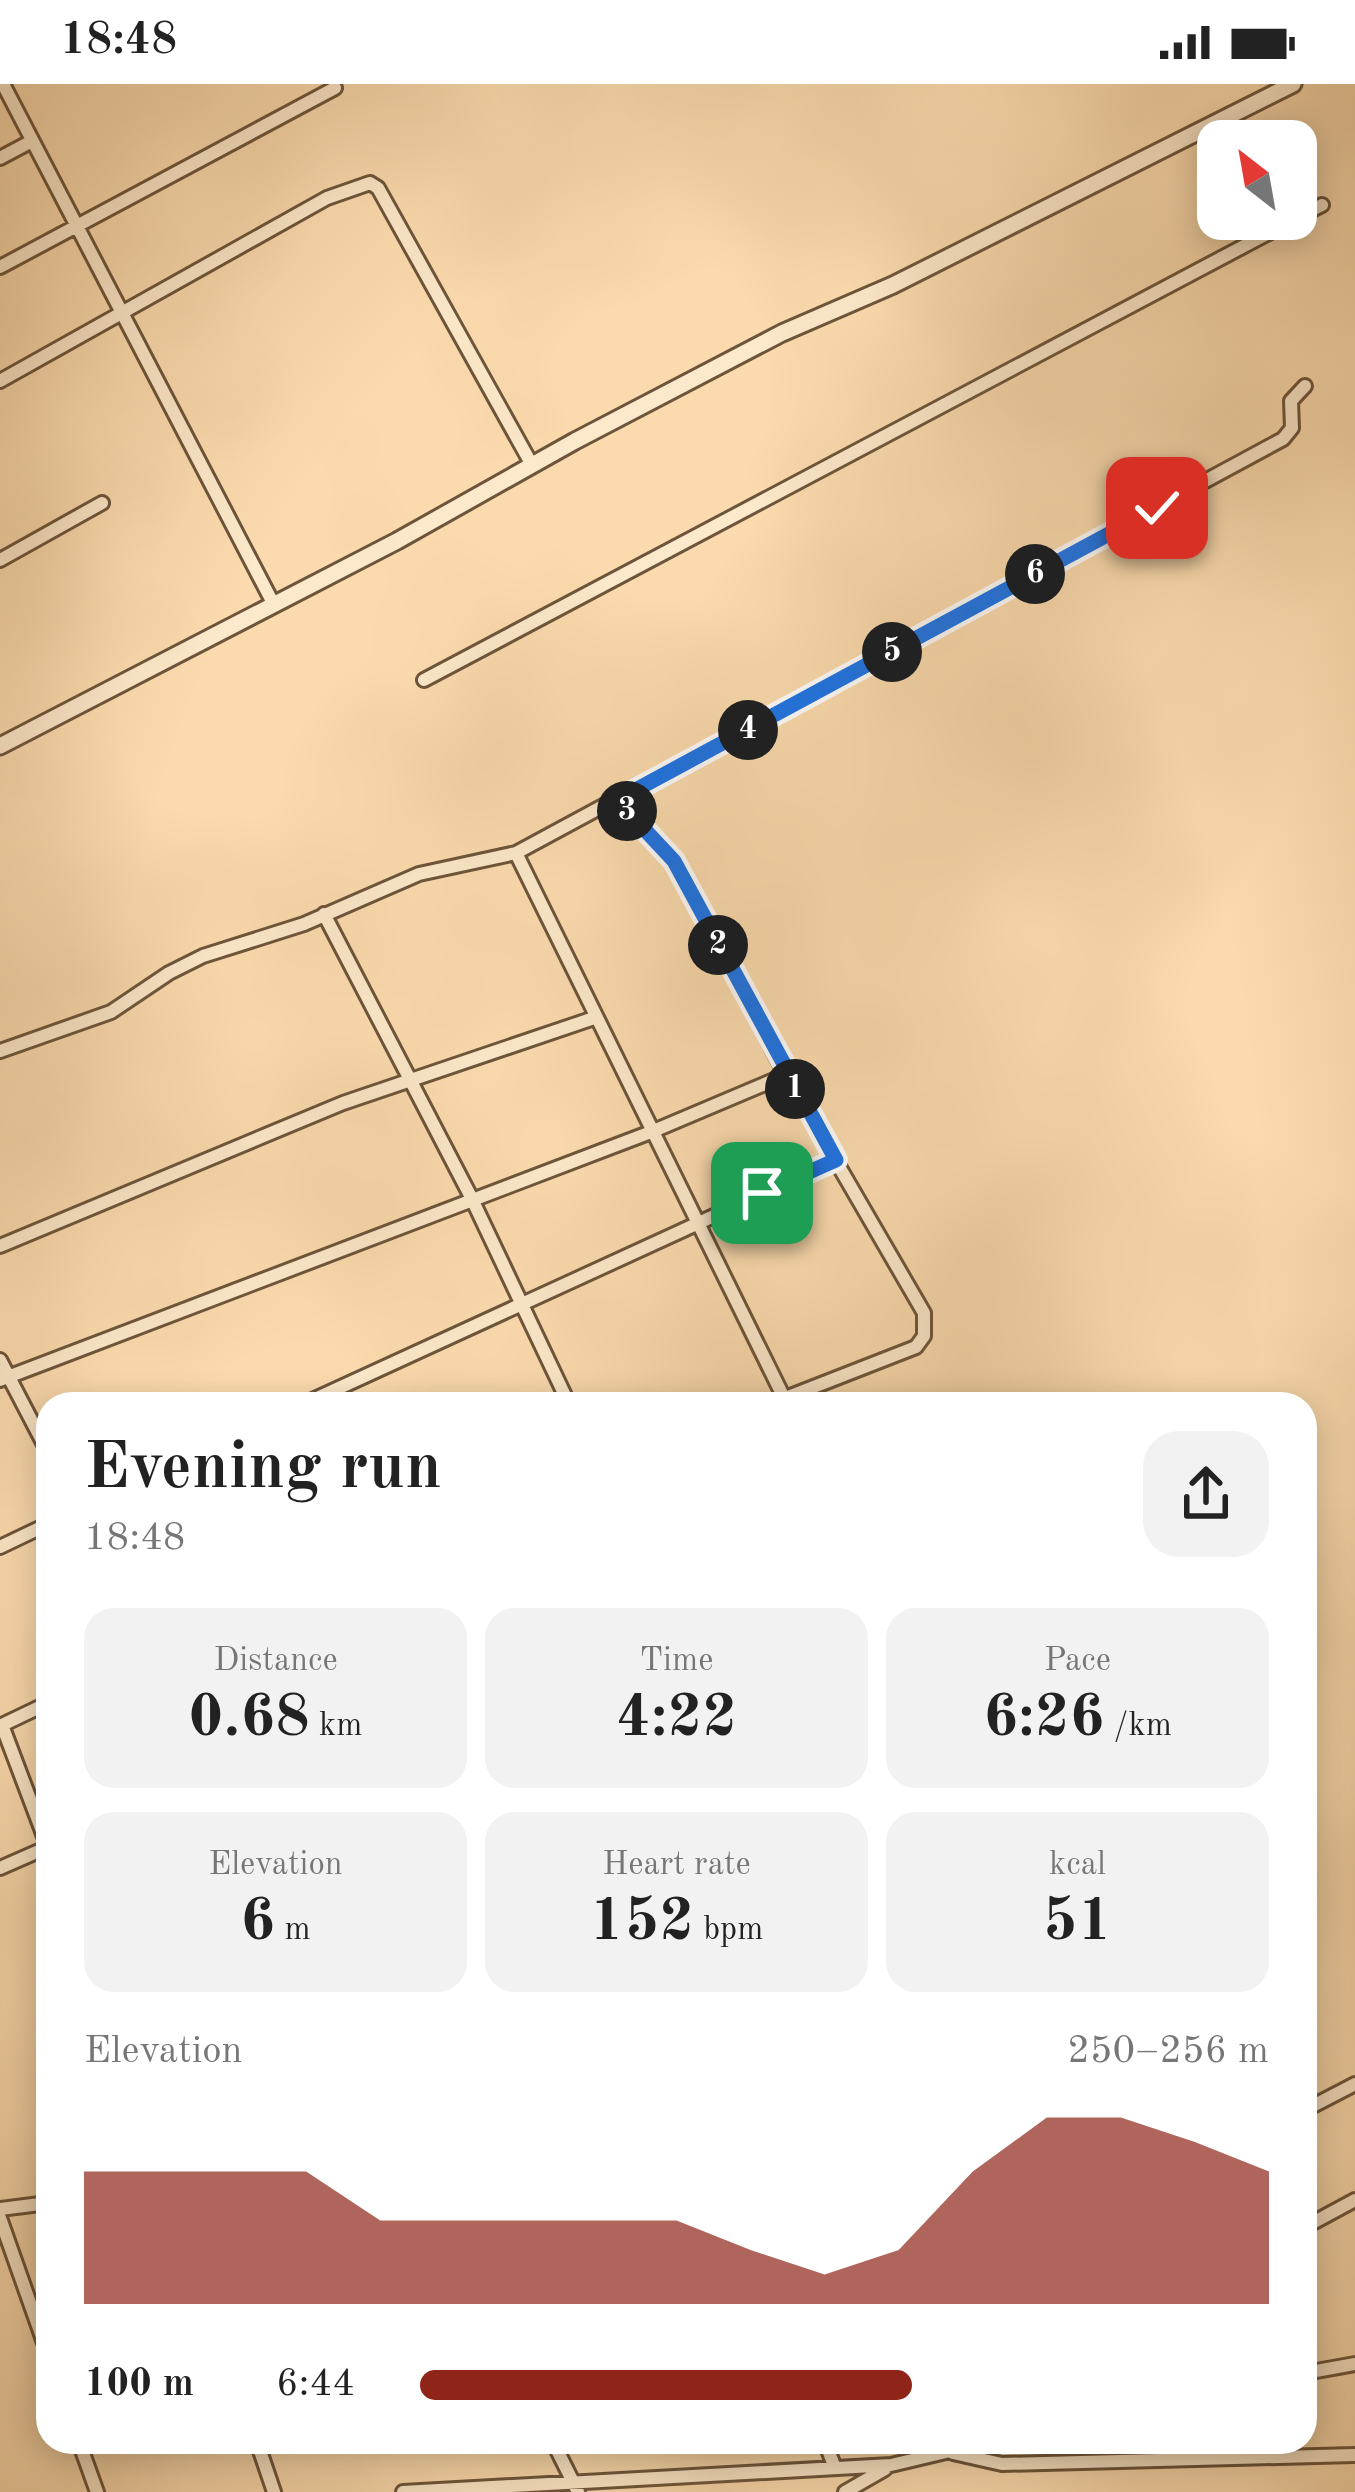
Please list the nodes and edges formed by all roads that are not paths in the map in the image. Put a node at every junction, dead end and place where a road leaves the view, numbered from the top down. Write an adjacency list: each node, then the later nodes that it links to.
1 (3, 84): 4 (street)
2 (1293, 84): 14 (street)
3 (335, 88): 8 (street)
4 (32, 141): 5 (street); 8 (street)
5 (0, 158)
6 (1322, 205): 7 (street)
7 (1317, 208)
8 (76, 226): 10 (street); 11 (street)
9 (1255, 240): 18 (street)
10 (0, 267)
11 (122, 314): 12 (street); 14 (street); 17 (street)
12 (0, 381)
13 (1305, 386): 20 (street)
14 (532, 465): 17 (street)
15 (102, 503): 16 (street)
16 (0, 560)
17 (274, 604): 19 (street)
18 (424, 680)
19 (0, 746)
20 (617, 800): 21 (street); 25 (street)
21 (517, 853): 22 (street); 23 (street)
22 (324, 914): 24 (street); 26 (street)
23 (594, 1018): 26 (street); 27 (street)
24 (0, 1051)
25 (786, 1075): 27 (street); 28 (street)
26 (408, 1081): 29 (street); 31 (street)
27 (651, 1132): 29 (street); 30 (street)
28 (836, 1160): 30 (street); 38 (street)
29 (471, 1198): 32 (street); 34 (street)
30 (696, 1222): 32 (street); 37 (street)
31 (0, 1246)
32 (519, 1303): 35 (street); 36 (street)
33 (0, 1360): 34 (street)
34 (4, 1378): 39 (street)
35 (330, 1392)
36 (563, 1392)
37 (781, 1392)
38 (807, 1392)
39 (36, 1433)
40 (36, 1530): 41 (street)
41 (0, 1546)
42 (36, 1709): 43 (street)
43 (1, 1725): 44 (street)
44 (36, 1816)
45 (36, 1852): 46 (street)
46 (0, 1868)
47 (1355, 2084): 48 (street)
48 (1317, 2104)
49 (1355, 2200): 53 (street)
50 (36, 2204): 51 (street)
51 (0, 2209)
52 (0, 2218): 54 (street)
53 (1317, 2221)
54 (36, 2320)
55 (1355, 2364): 56 (street)
56 (1317, 2371)
57 (83, 2454): 67 (street)
58 (261, 2454): 68 (street)
59 (560, 2454): 66 (street)
60 (830, 2454): 65 (street)
61 (934, 2454): 64 (street)
62 (959, 2454): 63 (street)
63 (1355, 2455)
64 (891, 2465): 65 (street); 70 (street)
65 (835, 2468): 66 (street)
66 (575, 2487): 69 (street)
67 (97, 2492)
68 (274, 2492)
69 (403, 2492)
70 (845, 2492)

